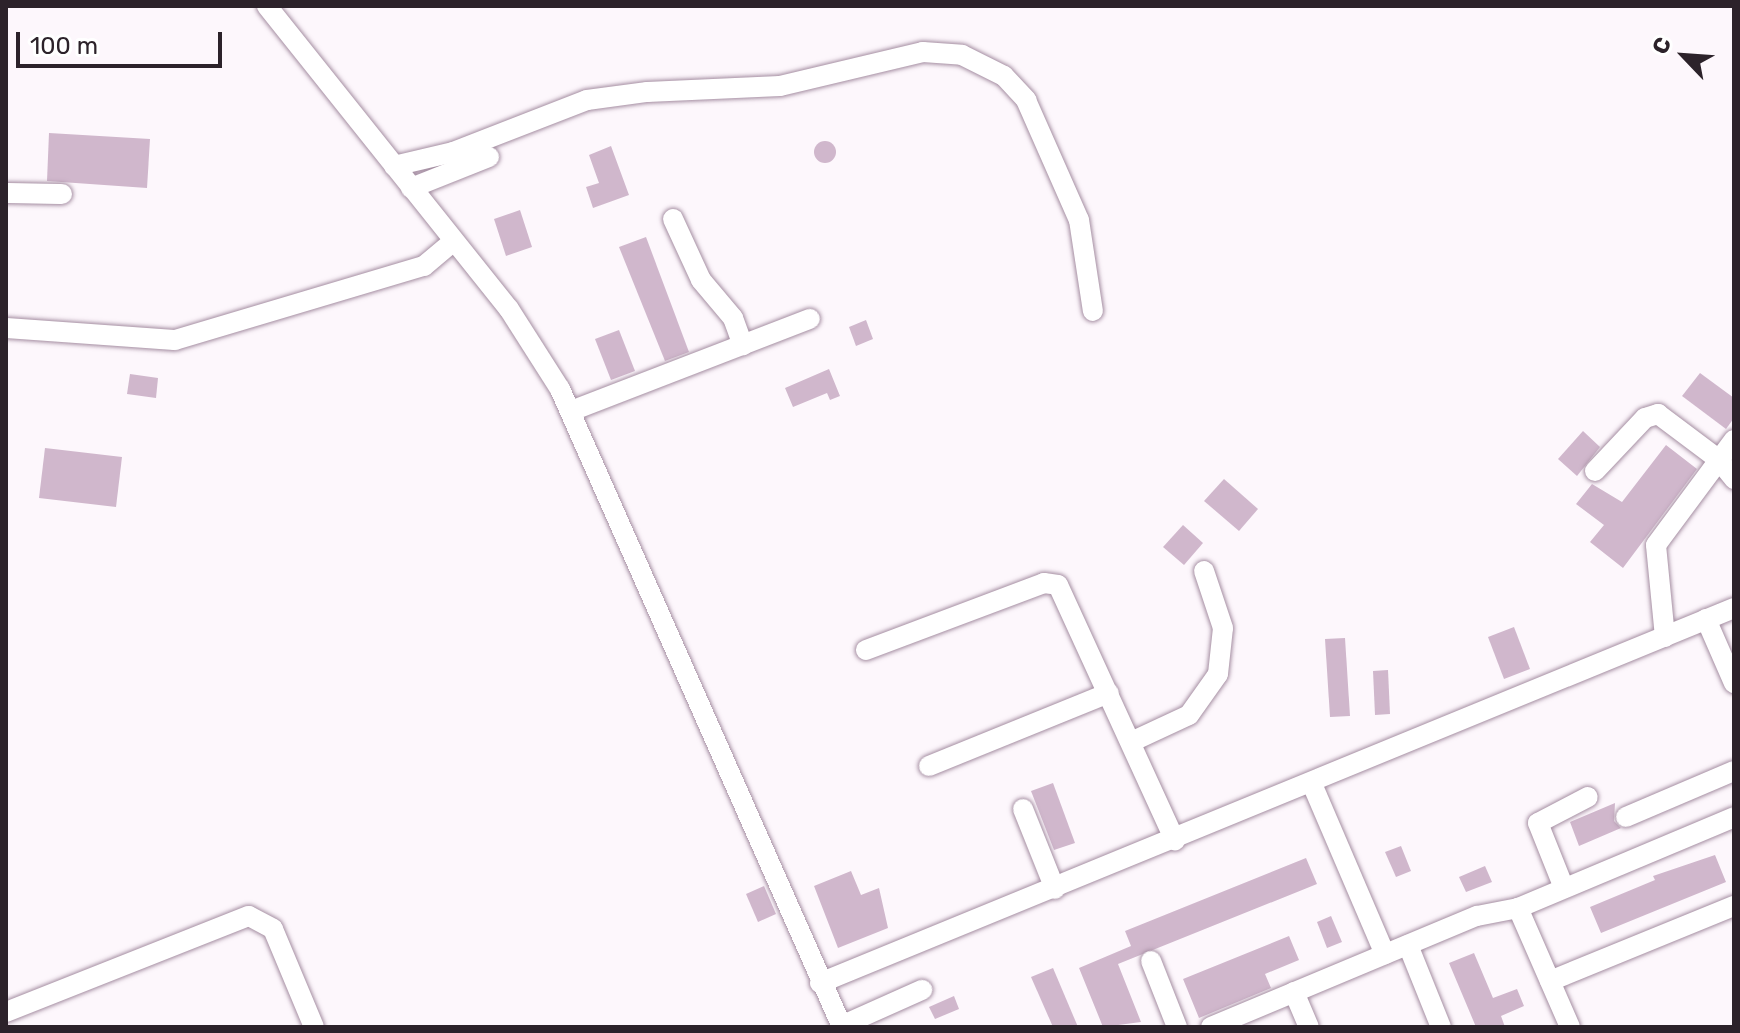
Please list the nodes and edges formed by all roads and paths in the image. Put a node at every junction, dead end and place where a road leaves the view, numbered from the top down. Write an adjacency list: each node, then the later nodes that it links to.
1 (267, 6): 3 (street)
2 (489, 157): 4 (street)
3 (394, 166): 4 (street); 9 (street)
4 (411, 188): 8 (street)
5 (6, 193): 6 (street)
6 (62, 194)
7 (673, 219): 12 (street)
8 (454, 241): 11 (street); 13 (street)
9 (1093, 311)
10 (810, 319): 12 (street)
11 (6, 328)
12 (743, 345): 13 (street)
13 (571, 411): 42 (street)
14 (1734, 440): 15 (street)
15 (1718, 459): 16 (street); 17 (street); 21 (street)
16 (1595, 471)
17 (1734, 479)
18 (1204, 571): 25 (street)
19 (1734, 608): 20 (street)
20 (1706, 619): 21 (street); 23 (street)
21 (1665, 637): 28 (street)
22 (866, 650): 24 (street)
23 (1734, 683)
24 (1109, 693): 25 (street); 26 (street)
25 (1131, 742): 33 (street)
26 (929, 766)
27 (1734, 771): 31 (street)
28 (1312, 784): 33 (street); 39 (street)
29 (1588, 797): 34 (street)
30 (1023, 809): 35 (street)
31 (1626, 817)
32 (1734, 817): 34 (street)
33 (1175, 840): 35 (street)
34 (1564, 888): 37 (street)
35 (1055, 889): 42 (street)
36 (1734, 906): 41 (street)
37 (1518, 908): 38 (street); 41 (street)
38 (1408, 945): 39 (street); 51 (street)
39 (1385, 954): 44 (street)
40 (1151, 961): 48 (street)
41 (1550, 981): 52 (street)
42 (820, 983): 46 (street)
43 (922, 990): 46 (street)
44 (1294, 992): 49 (street); 50 (street)
45 (6, 1012): 47 (street)
46 (841, 1026)
47 (314, 1027)
48 (1177, 1027)
49 (1211, 1027)
50 (1309, 1027)
51 (1441, 1027)
52 (1570, 1027)

